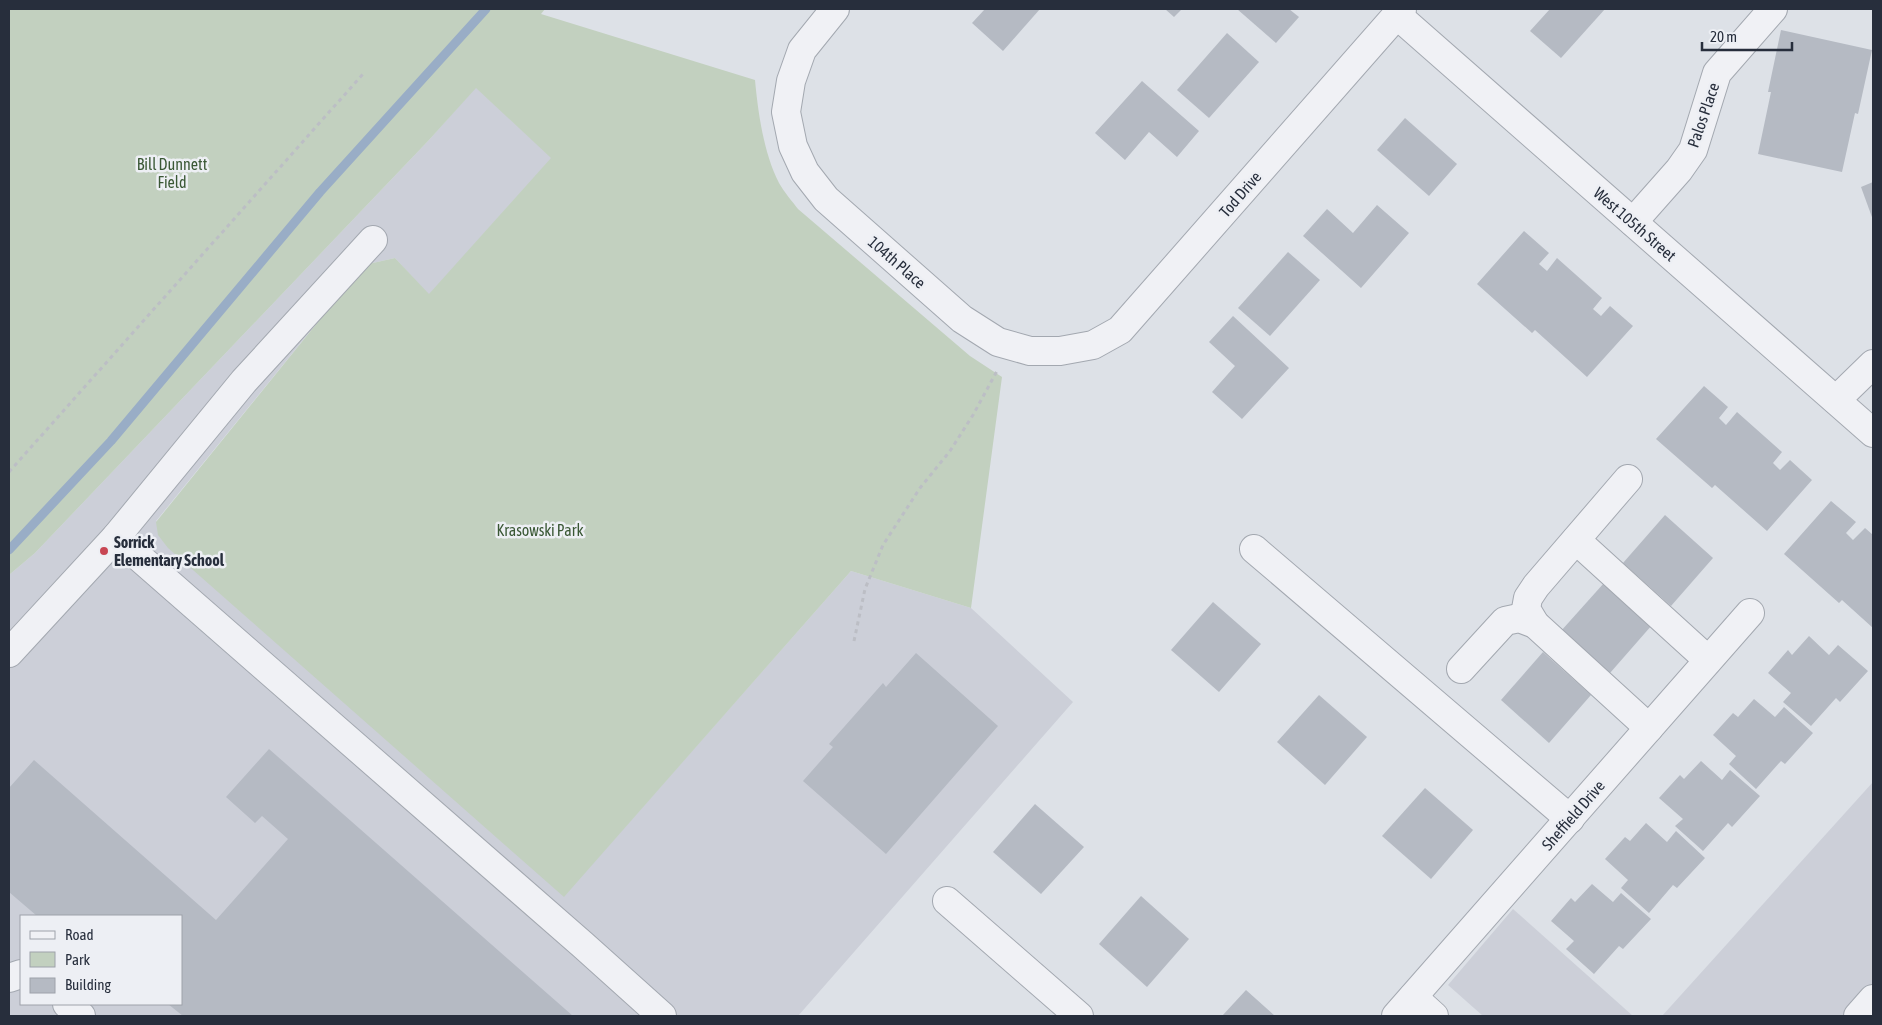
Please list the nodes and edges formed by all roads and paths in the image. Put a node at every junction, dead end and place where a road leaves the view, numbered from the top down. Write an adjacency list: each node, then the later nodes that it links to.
1 (835, 9): 7 (street, 104th Place)
2 (1773, 9): 5 (street, Palos Place)
3 (1399, 12): 5 (street, West 105th Street); 8 (street, Tod Drive)
4 (363, 74): 12 (path)
5 (1633, 222): 10 (street, West 105th Street)
6 (373, 240): 14 (street)
7 (1010, 346): 8 (street, 104th Place); 19 (path)
8 (1060, 351)
9 (1873, 364): 10 (street)
10 (1836, 400): 11 (street, West 105th Street)
11 (1873, 433)
12 (9, 472)
13 (1628, 479): 15 (street)
14 (116, 537): 20 (street); 30 (street)
15 (1576, 540): 18 (street); 21 (street)
16 (1254, 549): 24 (street)
17 (1750, 613): 21 (street, Sheffield Drive)
18 (1535, 624): 22 (street); 23 (street)
19 (854, 641)
20 (9, 653)
21 (1708, 660): 23 (street, Sheffield Drive)
22 (1461, 670)
23 (1649, 728): 24 (street, Sheffield Drive)
24 (1570, 819): 28 (street, Sheffield Drive)
25 (947, 901): 31 (street)
26 (1873, 999): 33 (street)
27 (68, 1005): 29 (street)
28 (1405, 1007): 32 (street)
29 (81, 1016)
30 (662, 1016)
31 (1079, 1016)
32 (1434, 1016)
33 (1858, 1016)

